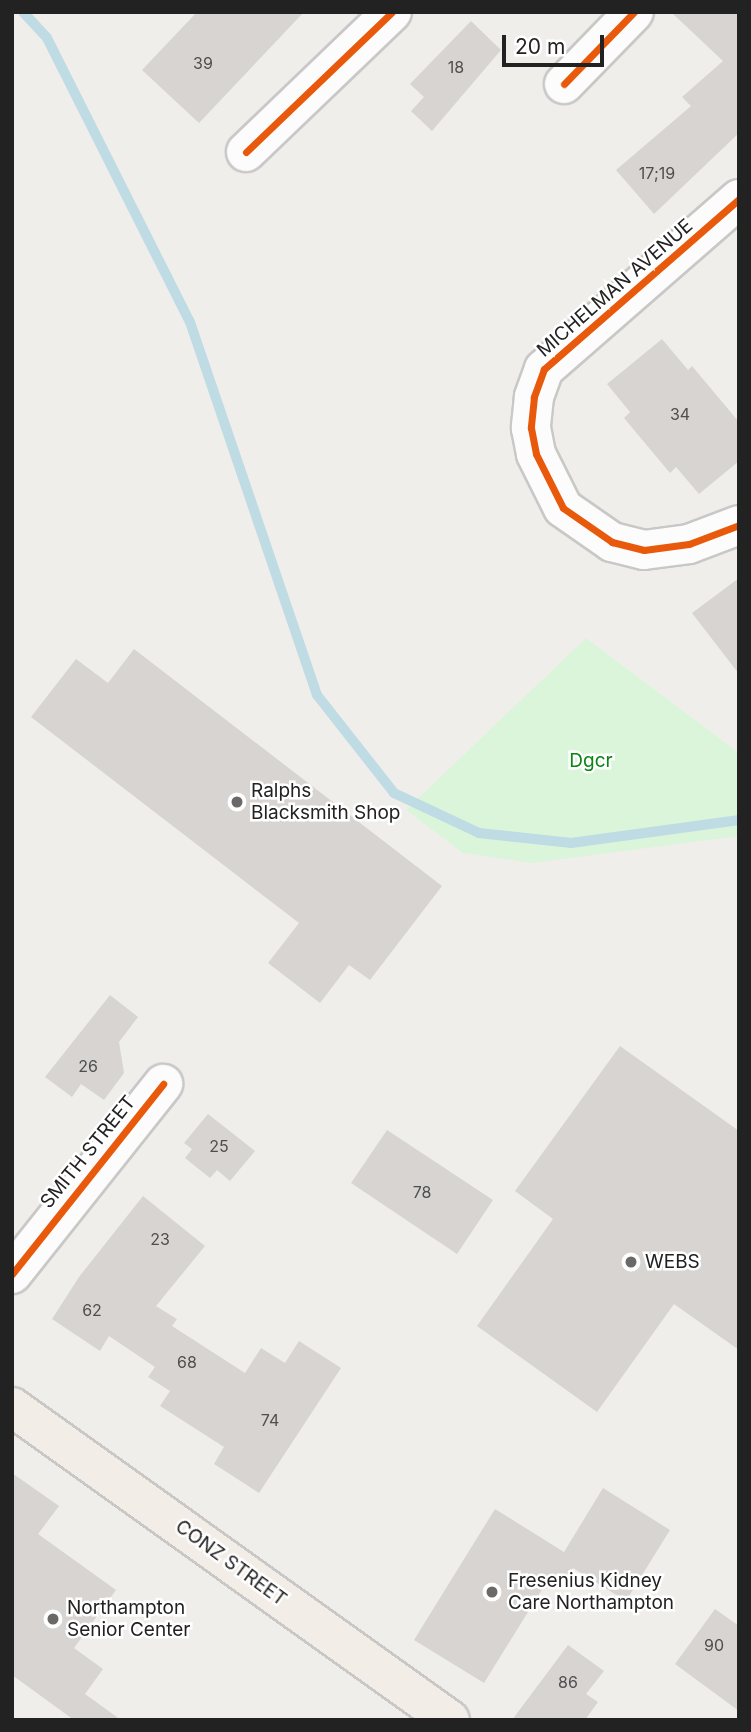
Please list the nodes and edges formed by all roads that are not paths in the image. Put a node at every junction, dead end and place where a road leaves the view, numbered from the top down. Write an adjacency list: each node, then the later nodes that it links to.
1 (392, 12): 4 (street)
2 (634, 12): 3 (street)
3 (564, 84)
4 (246, 152)
5 (739, 199): 6 (street, MICHELMAN AVENUE)
6 (739, 525)
7 (163, 1084): 8 (street, SMITH STREET)
8 (12, 1274)
9 (12, 1407): 10 (main road, CONZ STREET)
10 (450, 1720)

